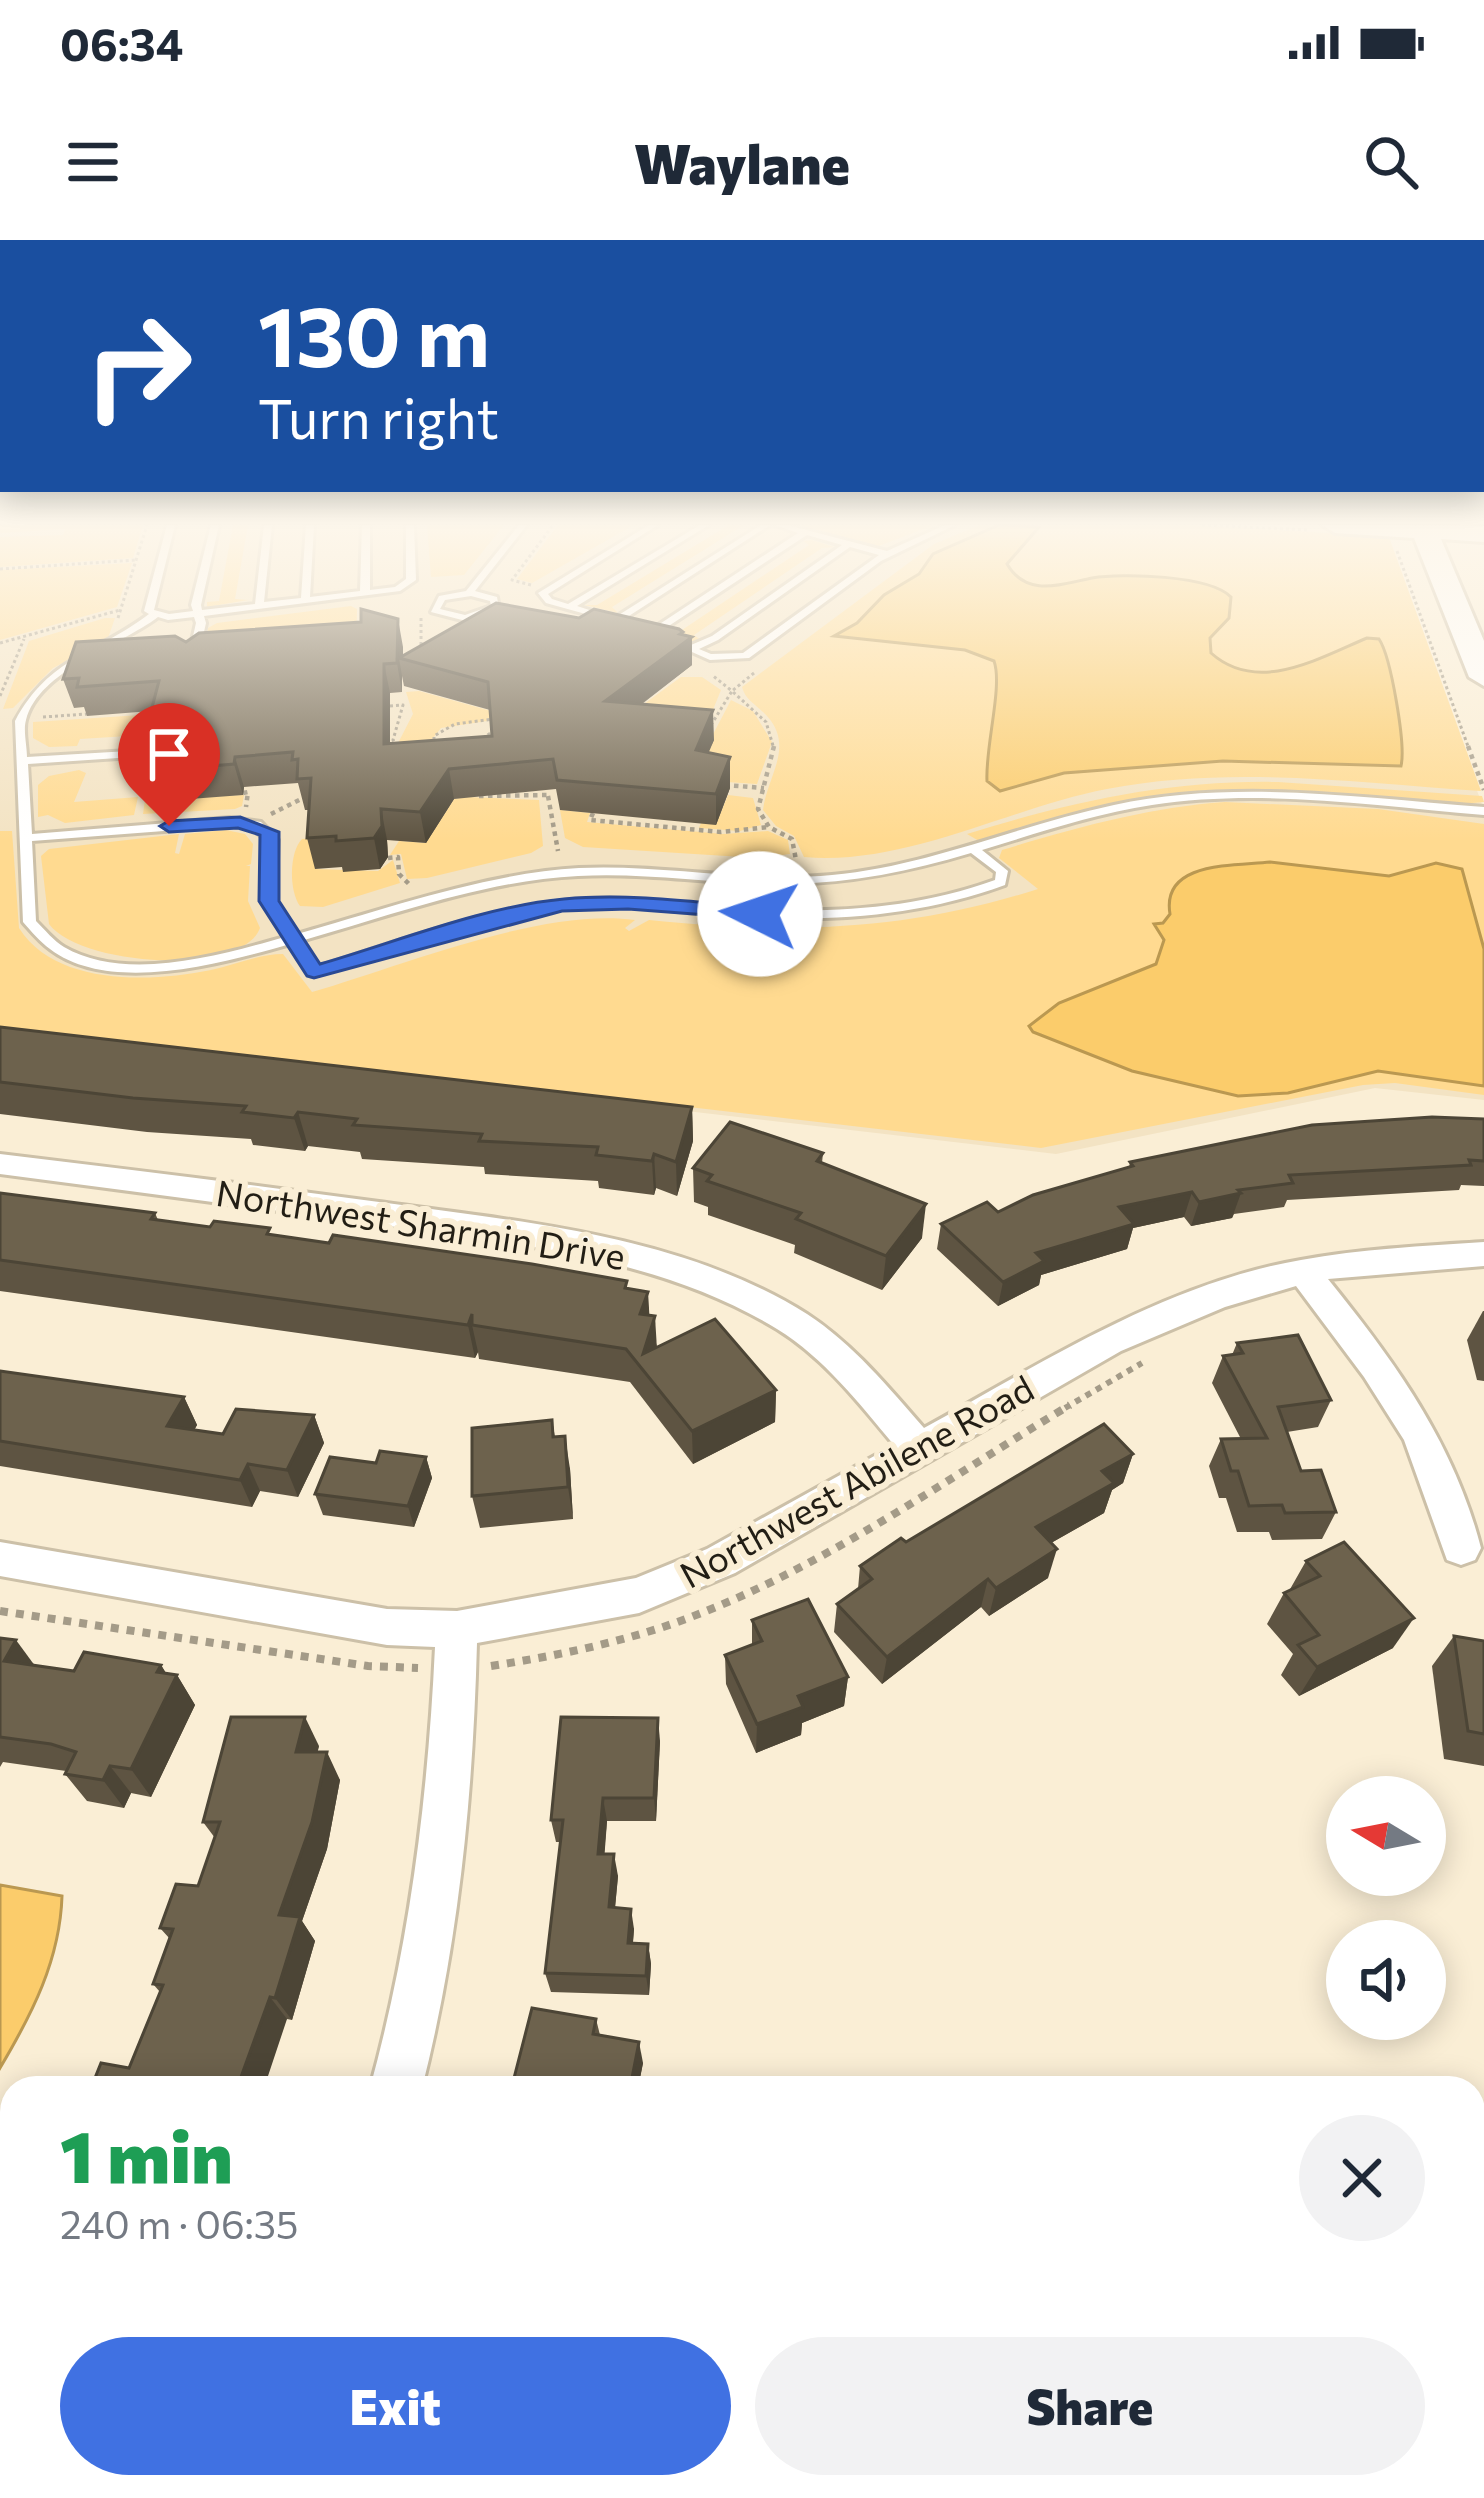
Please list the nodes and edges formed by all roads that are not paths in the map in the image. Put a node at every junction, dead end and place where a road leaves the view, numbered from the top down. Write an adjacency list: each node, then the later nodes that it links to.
1 (131, 630): 13 (lane)
2 (199, 630): 10 (lane)
3 (642, 630): 8 (lane)
4 (657, 630): 8 (lane)
5 (726, 630): 9 (lane)
6 (782, 630): 9 (lane)
7 (1465, 630): 11 (main road)
8 (652, 634): 9 (lane)
9 (690, 649)
10 (192, 664)
11 (1484, 677)
12 (174, 751): 13 (lane)
13 (25, 761): 15 (lane)
14 (1484, 811): 16 (lane)
15 (26, 838): 19 (lane); 19 (lane)
16 (975, 851): 17 (lane); 18 (lane)
17 (692, 874): 18 (lane); 19 (lane)
18 (679, 907): 19 (lane)
19 (292, 939)
20 (0, 1164): 23 (street, Northwest Sharmin Drive)
21 (1484, 1254): 22 (street, Northwest Abilene Road)
22 (1303, 1271): 23 (street, Northwest Abilene Road); 24 (street)
23 (920, 1449): 26 (street, Northwest Abilene Road)
24 (1461, 1549)
25 (0, 1559): 26 (street, Northwest Abilene Road)
26 (457, 1628): 27 (street)
27 (399, 2076)

